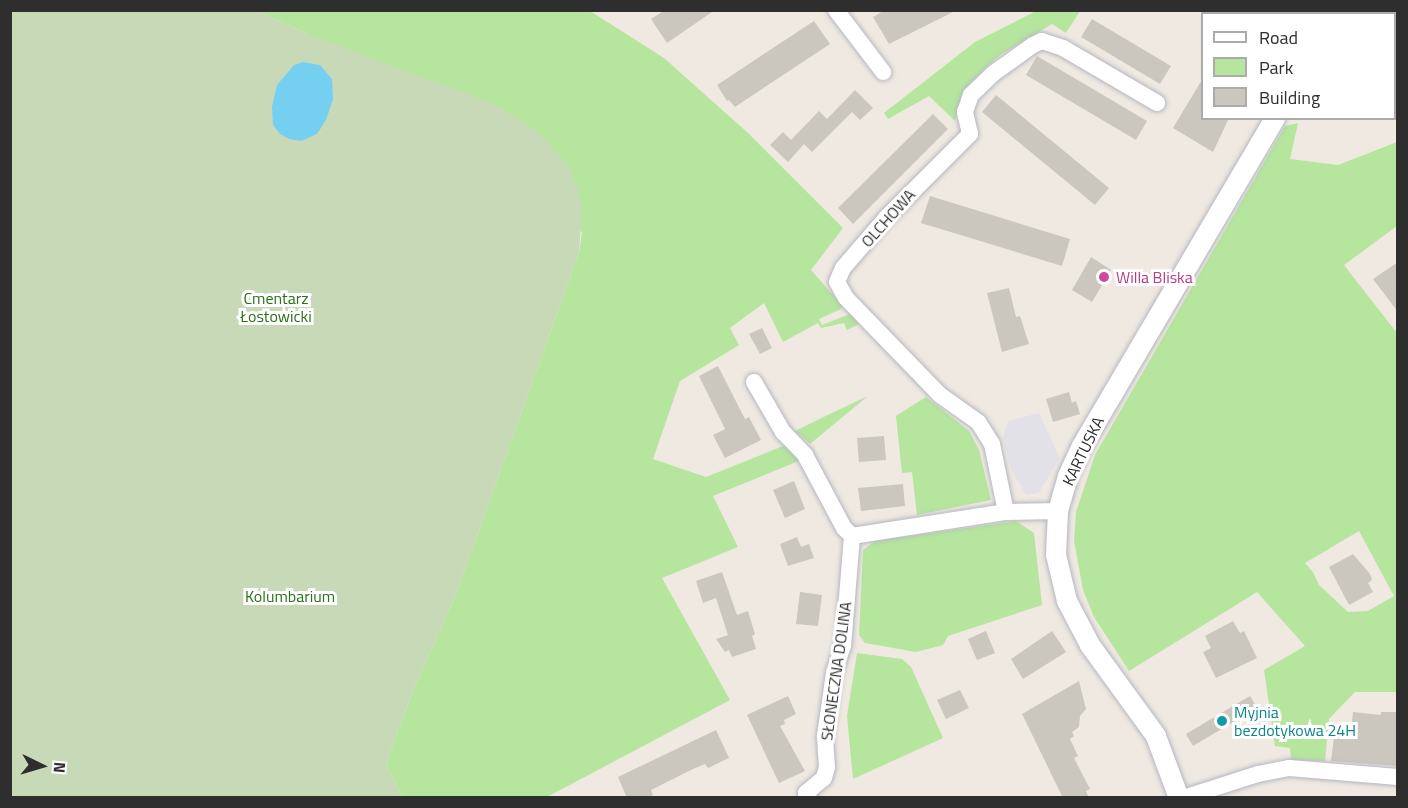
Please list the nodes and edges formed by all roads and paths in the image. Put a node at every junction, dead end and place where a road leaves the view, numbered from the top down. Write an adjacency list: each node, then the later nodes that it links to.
1 (836, 10): 2 (street)
2 (883, 72)
3 (1156, 103): 7 (street, OLCHOWA)
4 (1274, 120): 6 (street, KARTUSKA)
5 (754, 382): 8 (street)
6 (1058, 511): 7 (street); 11 (street, KARTUSKA)
7 (1006, 512): 8 (street)
8 (852, 536): 10 (street, SŁONECZNA DOLINA)
9 (1398, 777): 11 (street)
10 (808, 798)
11 (1181, 798)

